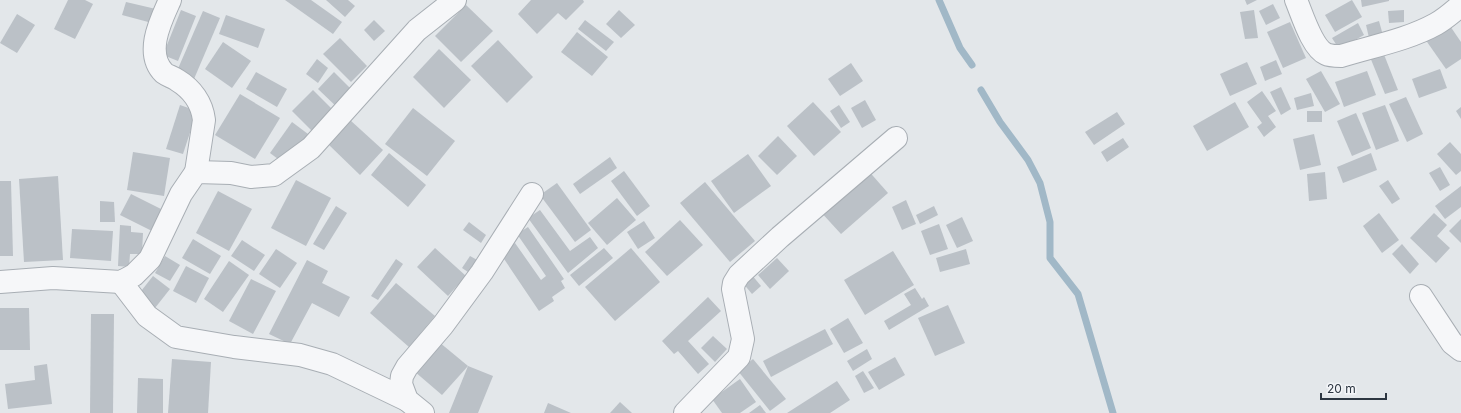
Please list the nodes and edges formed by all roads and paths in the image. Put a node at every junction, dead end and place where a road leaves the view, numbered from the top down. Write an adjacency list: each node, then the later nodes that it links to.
1 (170, 0): 6 (street)
2 (456, 0): 6 (street)
3 (1296, 0): 4 (street)
4 (1460, 4)
5 (896, 138): 13 (street)
6 (196, 172): 9 (street)
7 (532, 194): 12 (street)
8 (0, 282): 9 (street)
9 (121, 282): 12 (street)
10 (1421, 296): 11 (street)
11 (1461, 350)
12 (415, 407)
13 (685, 413)

